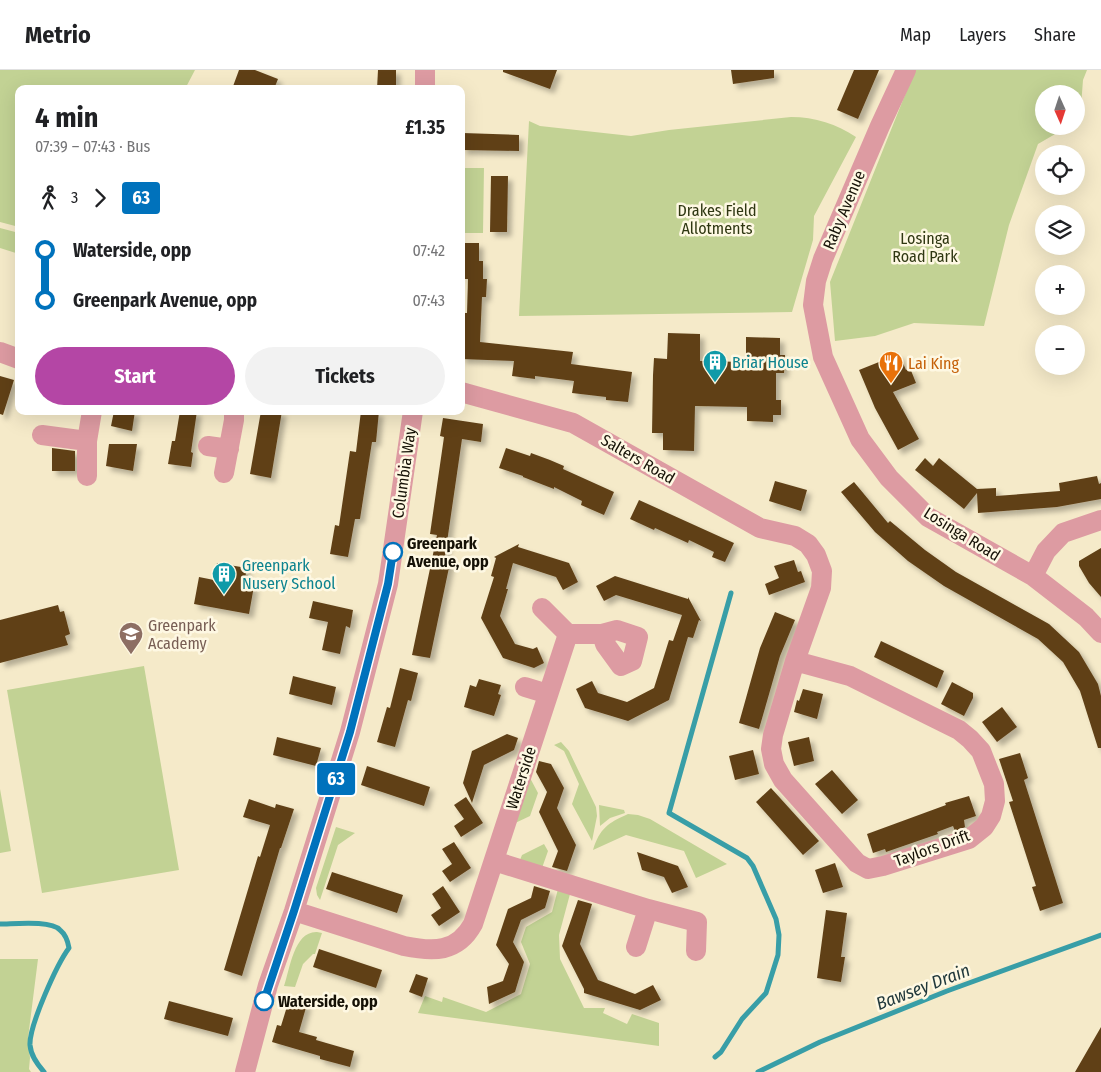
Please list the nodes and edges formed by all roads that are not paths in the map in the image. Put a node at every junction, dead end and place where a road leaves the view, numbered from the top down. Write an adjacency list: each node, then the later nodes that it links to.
1 (425, 70): 3 (street)
2 (906, 70): 5 (street, Raby Avenue)
3 (425, 85)
4 (0, 352): 6 (street)
5 (823, 357): 19 (street, Losinga Road)
6 (15, 358)
7 (465, 393): 18 (street, Salters Road)
8 (91, 415): 12 (street)
9 (233, 415): 14 (street)
10 (412, 415): 29 (street, Columbia Way)
11 (42, 435): 12 (street)
12 (87, 441): 16 (street)
13 (208, 446): 14 (street)
14 (228, 449): 15 (street)
15 (224, 473)
16 (87, 476)
17 (1101, 520): 19 (street)
18 (808, 544): 24 (street, Taylors Drift)
19 (1033, 576): 21 (street, Losinga Road)
20 (542, 608): 22 (street)
21 (1101, 633)
22 (568, 634): 23 (street); 26 (street, Waterside)
23 (602, 634)
24 (795, 661): 24 (street, Taylors Drift)
25 (526, 687): 26 (street)
26 (548, 694): 27 (street, Waterside)
27 (494, 861): 28 (street); 29 (street, Waterside)
28 (648, 909): 30 (street); 31 (street)
29 (294, 911): 32 (street, Columbia Way)
30 (636, 947)
31 (696, 951)
32 (245, 1072)

